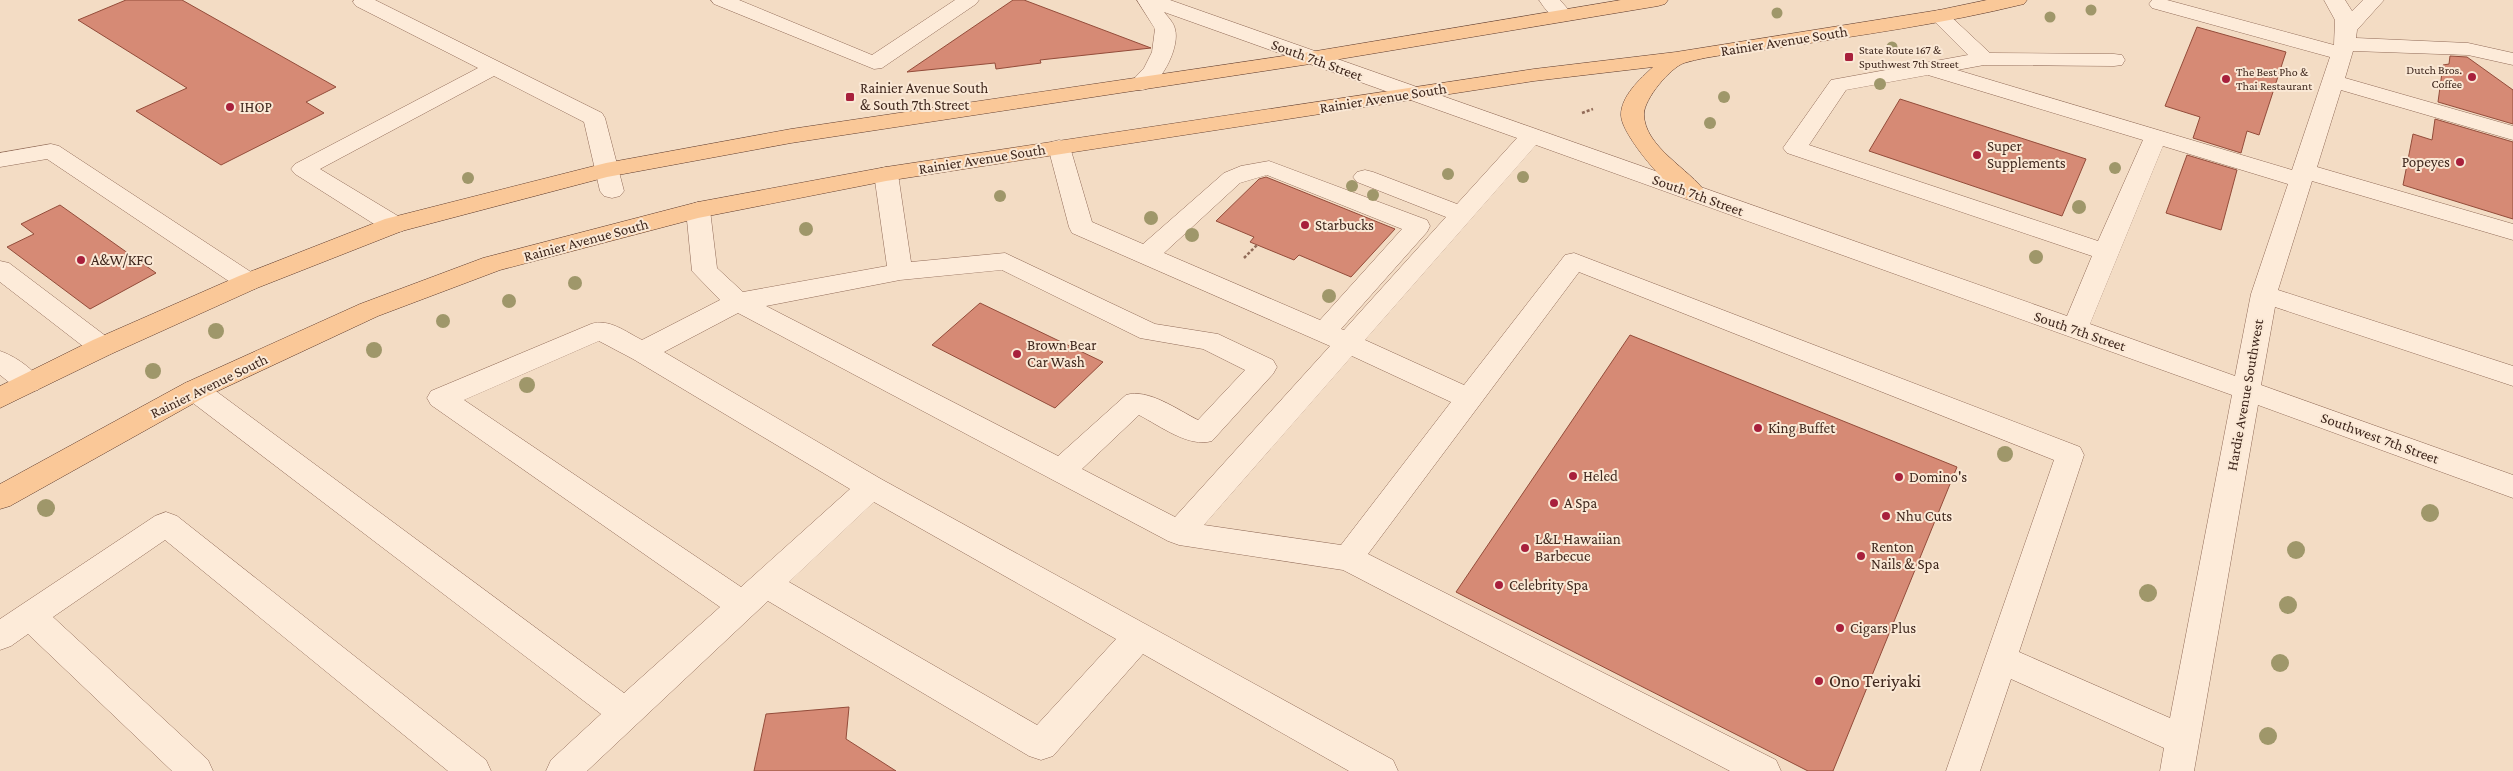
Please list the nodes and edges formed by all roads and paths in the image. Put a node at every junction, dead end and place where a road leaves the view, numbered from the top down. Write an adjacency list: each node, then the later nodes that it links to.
1 (720, 0): 2 (street)
2 (969, 0)
3 (1147, 0): 25 (street)
4 (1151, 0): 16 (street, South 7th Street)
5 (1549, 0): 12 (street)
6 (1658, 0): 12 (main road)
7 (2017, 0): 13 (main road, Rainier Avenue South)
8 (2334, 0): 14 (street)
9 (2374, 0): 14 (street, Hardie Avenue Southwest)
10 (363, 2): 21 (street)
11 (2159, 4): 14 (street)
12 (1563, 15): 16 (main road)
13 (1939, 16): 17 (main road, Rainier Avenue South); 19 (street)
14 (2345, 41): 15 (street); 24 (street, Hardie Avenue Southwest)
15 (2468, 49): 18 (street); 23 (street)
16 (1310, 58): 25 (main road); 26 (street, South 7th Street)
17 (1676, 58): 26 (main road, Rainier Avenue South); 38 (main road)
18 (2513, 58)
19 (1984, 59): 20 (street); 22 (street)
20 (2114, 60)
21 (494, 68): 37 (street); 41 (street)
22 (1924, 68): 31 (street); 45 (street)
23 (2513, 79)
24 (2333, 81): 29 (street); 35 (street, Hardie Avenue Southwest)
25 (1140, 84): 37 (main road)
26 (1409, 93): 30 (street, South 7th Street); 32 (main road, Rainier Avenue South)
27 (1593, 108): 28 (path)
28 (1582, 113)
29 (2513, 133)
30 (1532, 135): 38 (street, South 7th Street); 40 (street)
31 (2156, 137): 35 (street); 45 (street)
32 (1059, 147): 34 (main road, Rainier Avenue South); 46 (street)
33 (0, 160): 49 (street)
34 (886, 174): 39 (main road, Rainier Avenue South); 48 (street)
35 (2302, 175): 42 (street); 50 (street, Hardie Avenue Southwest)
36 (1365, 178): 40 (street)
37 (609, 180): 41 (main road)
38 (1694, 193): 52 (street, South 7th Street)
39 (698, 210): 51 (street); 59 (main road, Rainier Avenue South)
40 (1460, 214): 53 (street)
41 (394, 225): 49 (main road)
42 (2513, 232)
43 (1257, 245): 44 (path)
44 (1253, 248)
45 (2106, 252): 52 (street)
46 (1147, 255): 53 (street); 53 (street)
47 (0, 270): 54 (street)
48 (900, 272): 51 (street); 63 (street)
49 (248, 282): 54 (main road)
50 (2264, 294): 57 (street); 60 (street, Hardie Avenue Southwest)
51 (738, 302): 55 (street); 63 (street)
52 (2076, 329): 60 (street, South 7th Street)
53 (1335, 337): 62 (street); 67 (street)
54 (102, 347): 58 (main road)
55 (642, 352): 64 (street); 69 (street)
56 (0, 361): 58 (street)
57 (2513, 376)
58 (28, 383): 61 (main road)
59 (195, 390): 66 (main road, Rainier Avenue South); 74 (street)
60 (2246, 390): 65 (street, Southwest 7th Street); 75 (street, Hardie Avenue Southwest)
61 (0, 398)
62 (1469, 399): 68 (street); 73 (street)
63 (1061, 471): 67 (street)
64 (871, 487): 69 (street); 72 (street)
65 (2513, 487)
66 (0, 498)
67 (1179, 533): 68 (street)
68 (1348, 558): 80 (street)
69 (754, 595): 72 (street); 74 (street)
70 (30, 616): 71 (street); 76 (street); 77 (street)
71 (0, 636)
72 (1139, 636): 79 (street)
73 (2001, 659): 75 (street); 81 (street)
74 (625, 713): 78 (street)
75 (2179, 756)
76 (196, 771)
77 (474, 771)
78 (563, 771)
79 (1381, 771)
80 (1764, 771)
81 (1963, 771)

